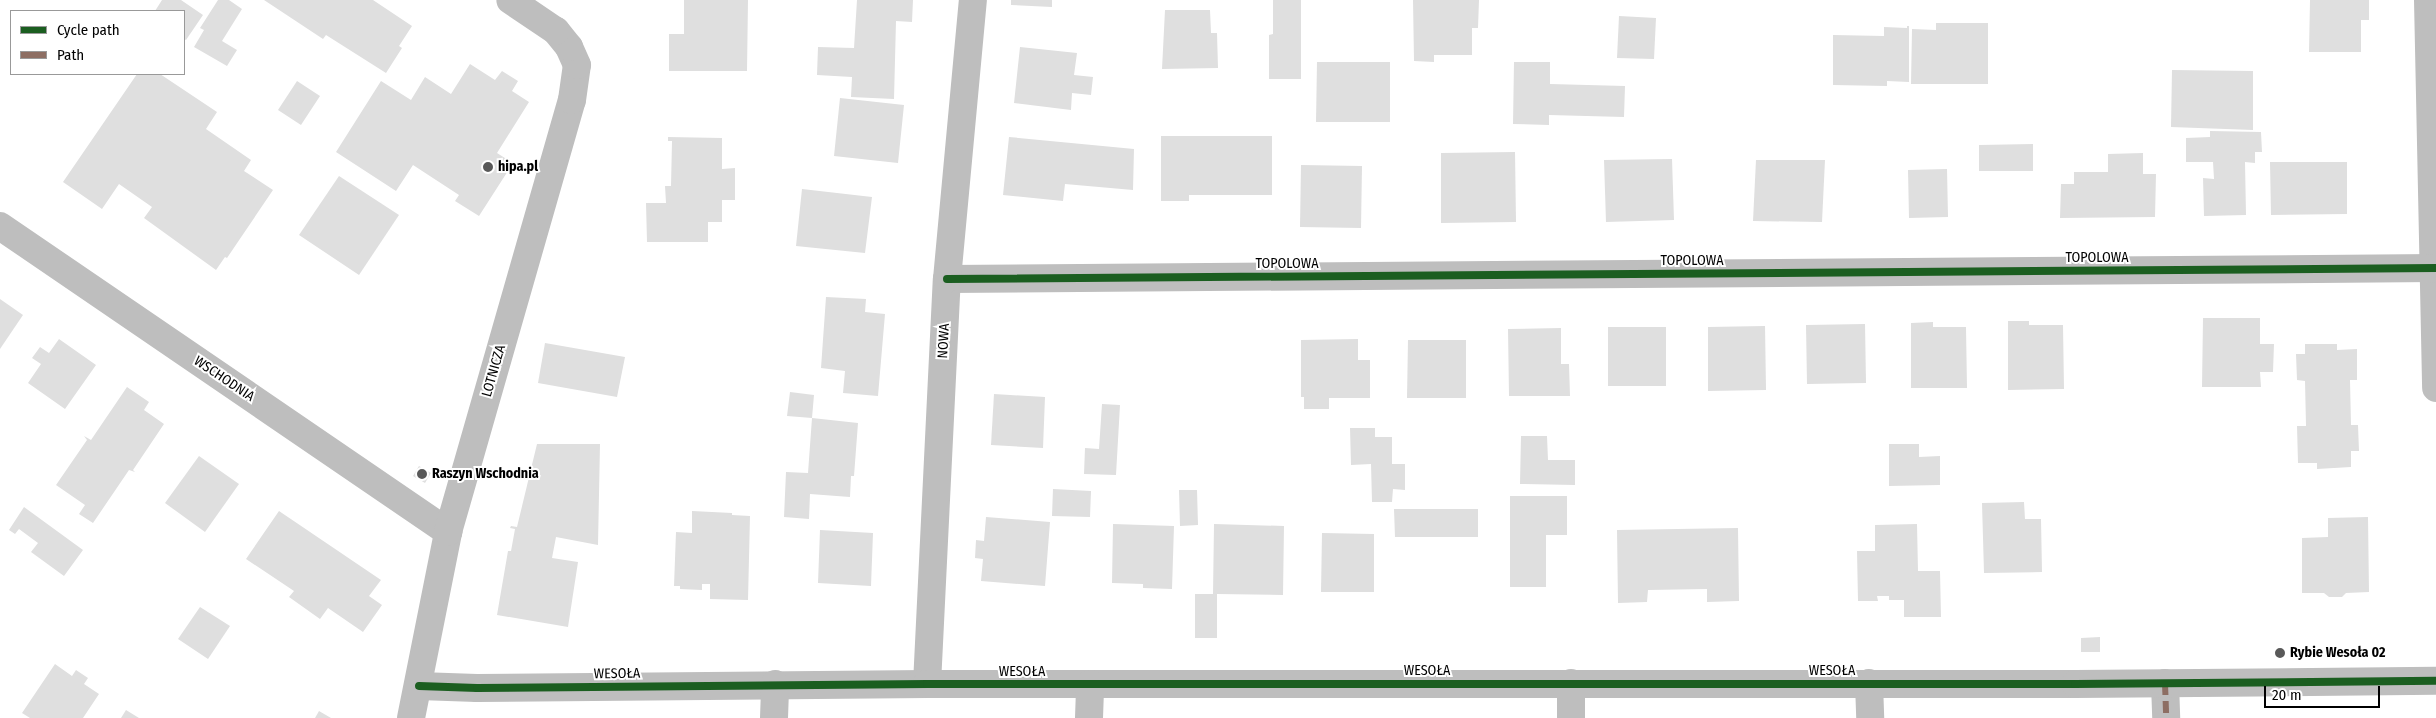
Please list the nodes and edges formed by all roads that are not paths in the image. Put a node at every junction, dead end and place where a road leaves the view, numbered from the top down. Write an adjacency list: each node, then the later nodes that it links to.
1 (510, 0): 8 (street, LOTNICZA)
2 (973, 0): 6 (street, NOWA)
3 (2428, 0): 5 (street)
4 (0, 226): 8 (street, WSCHODNIA)
5 (2435, 268): 6 (street, TOPOLOWA); 7 (street)
6 (947, 279): 14 (street, NOWA)
7 (2436, 388)
8 (448, 532): 16 (street, LOTNICZA)
9 (2436, 681): 12 (street, WESOŁA)
10 (1570, 683): 11 (street, WESOŁA); 15 (street, WESOŁA); 20 (street)
11 (1869, 683): 12 (street, WESOŁA); 21 (street)
12 (2165, 683): 22 (street)
13 (775, 684): 14 (street, WESOŁA); 16 (street, WESOŁA); 18 (street)
14 (927, 684): 15 (street, WESOŁA)
15 (1090, 684): 19 (street)
16 (419, 686): 17 (street, LOTNICZA)
17 (411, 718)
18 (774, 718)
19 (1089, 718)
20 (1571, 718)
21 (1870, 718)
22 (2166, 718)

